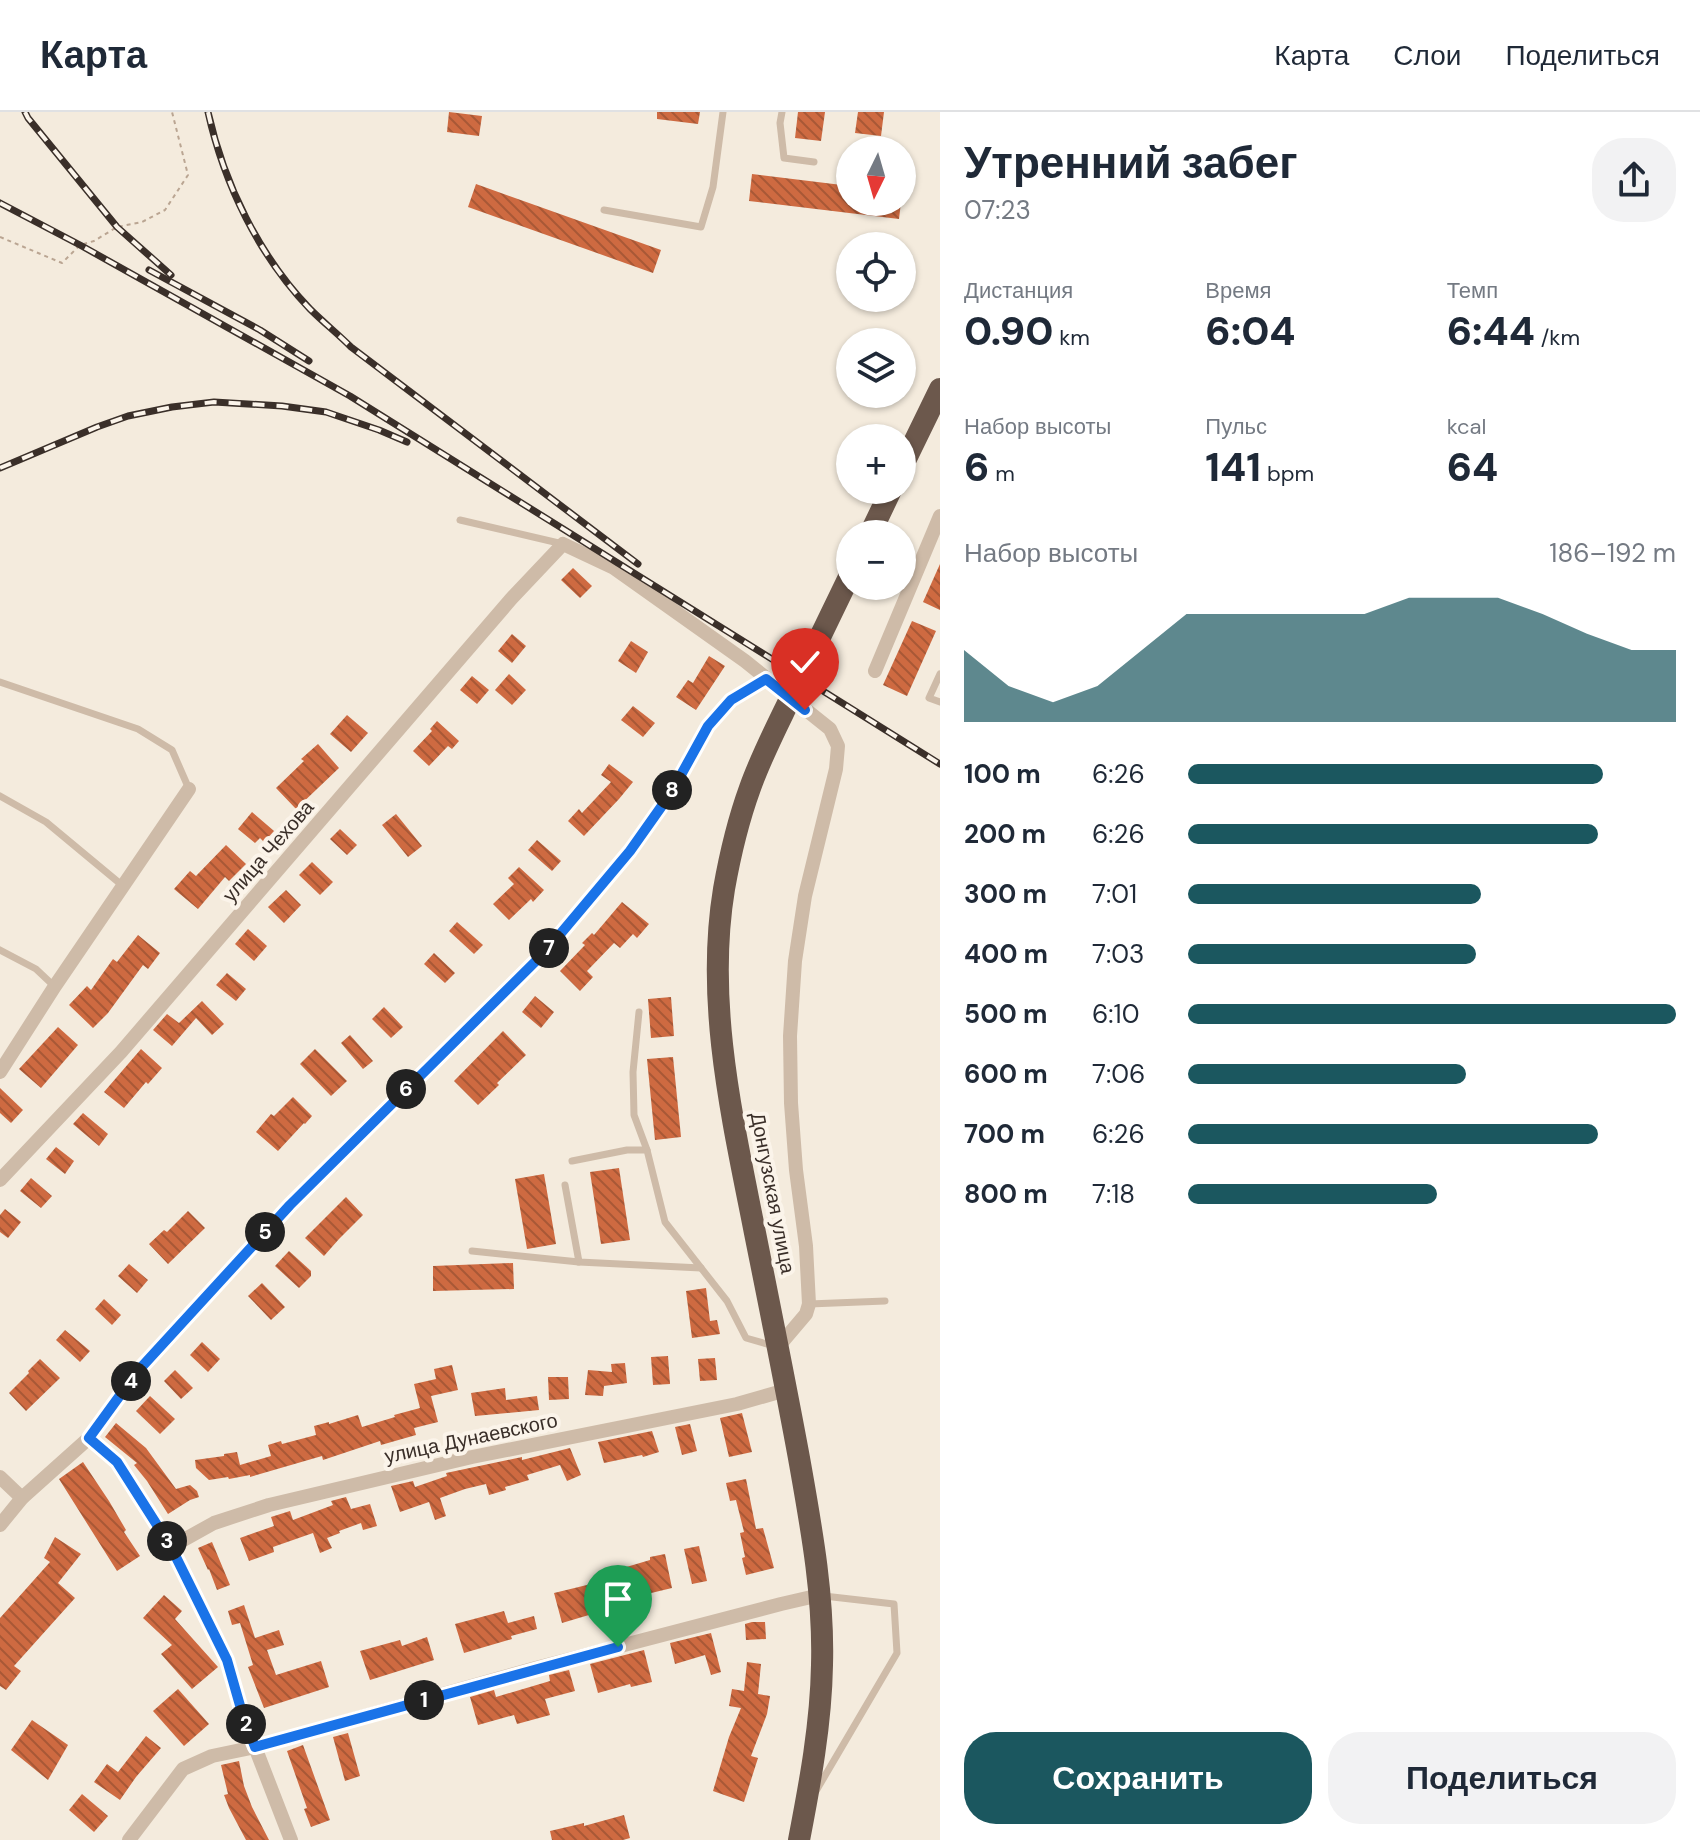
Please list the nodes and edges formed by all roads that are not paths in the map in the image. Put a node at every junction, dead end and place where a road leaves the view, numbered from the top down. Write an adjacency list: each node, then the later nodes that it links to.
1 (723, 112): 4 (lane)
2 (782, 112): 3 (lane)
3 (814, 162)
4 (604, 210)
5 (940, 389): 6 (highway)
6 (916, 438)
7 (940, 516): 11 (street)
8 (460, 520): 9 (lane)
9 (563, 544): 13 (street); 25 (street, улица Чехова)
10 (838, 600): 32 (highway, Донгузская улица)
11 (875, 671)
12 (940, 674): 15 (lane)
13 (766, 679): 31 (street); 34 (street)
14 (0, 682): 16 (lane)
15 (940, 702)
16 (189, 789): 18 (street)
17 (0, 796): 18 (lane)
18 (123, 886): 20 (street)
19 (0, 950): 20 (lane)
20 (55, 986): 22 (street)
21 (639, 1012): 23 (lane)
22 (0, 1072)
23 (647, 1150): 24 (lane); 29 (lane)
24 (572, 1161)
25 (0, 1180)
26 (565, 1185): 28 (lane)
27 (472, 1251): 28 (lane)
28 (579, 1262): 29 (lane)
29 (701, 1268): 32 (lane)
30 (885, 1301): 31 (lane)
31 (809, 1304): 32 (street)
32 (778, 1347): 33 (highway, Донгузская улица)
33 (786, 1390): 38 (street, улица Дунаевского); 39 (highway, Донгузская улица)
34 (89, 1438): 36 (street); 38 (street)
35 (0, 1477): 36 (street)
36 (22, 1498): 37 (street)
37 (0, 1525)
38 (171, 1547): 40 (street)
39 (820, 1595): 40 (street); 41 (highway, Донгузская улица); 41 (lane)
40 (255, 1747): 42 (street); 43 (street)
41 (805, 1810): 44 (highway, Донгузская улица)
42 (129, 1840)
43 (291, 1840)
44 (799, 1840)

